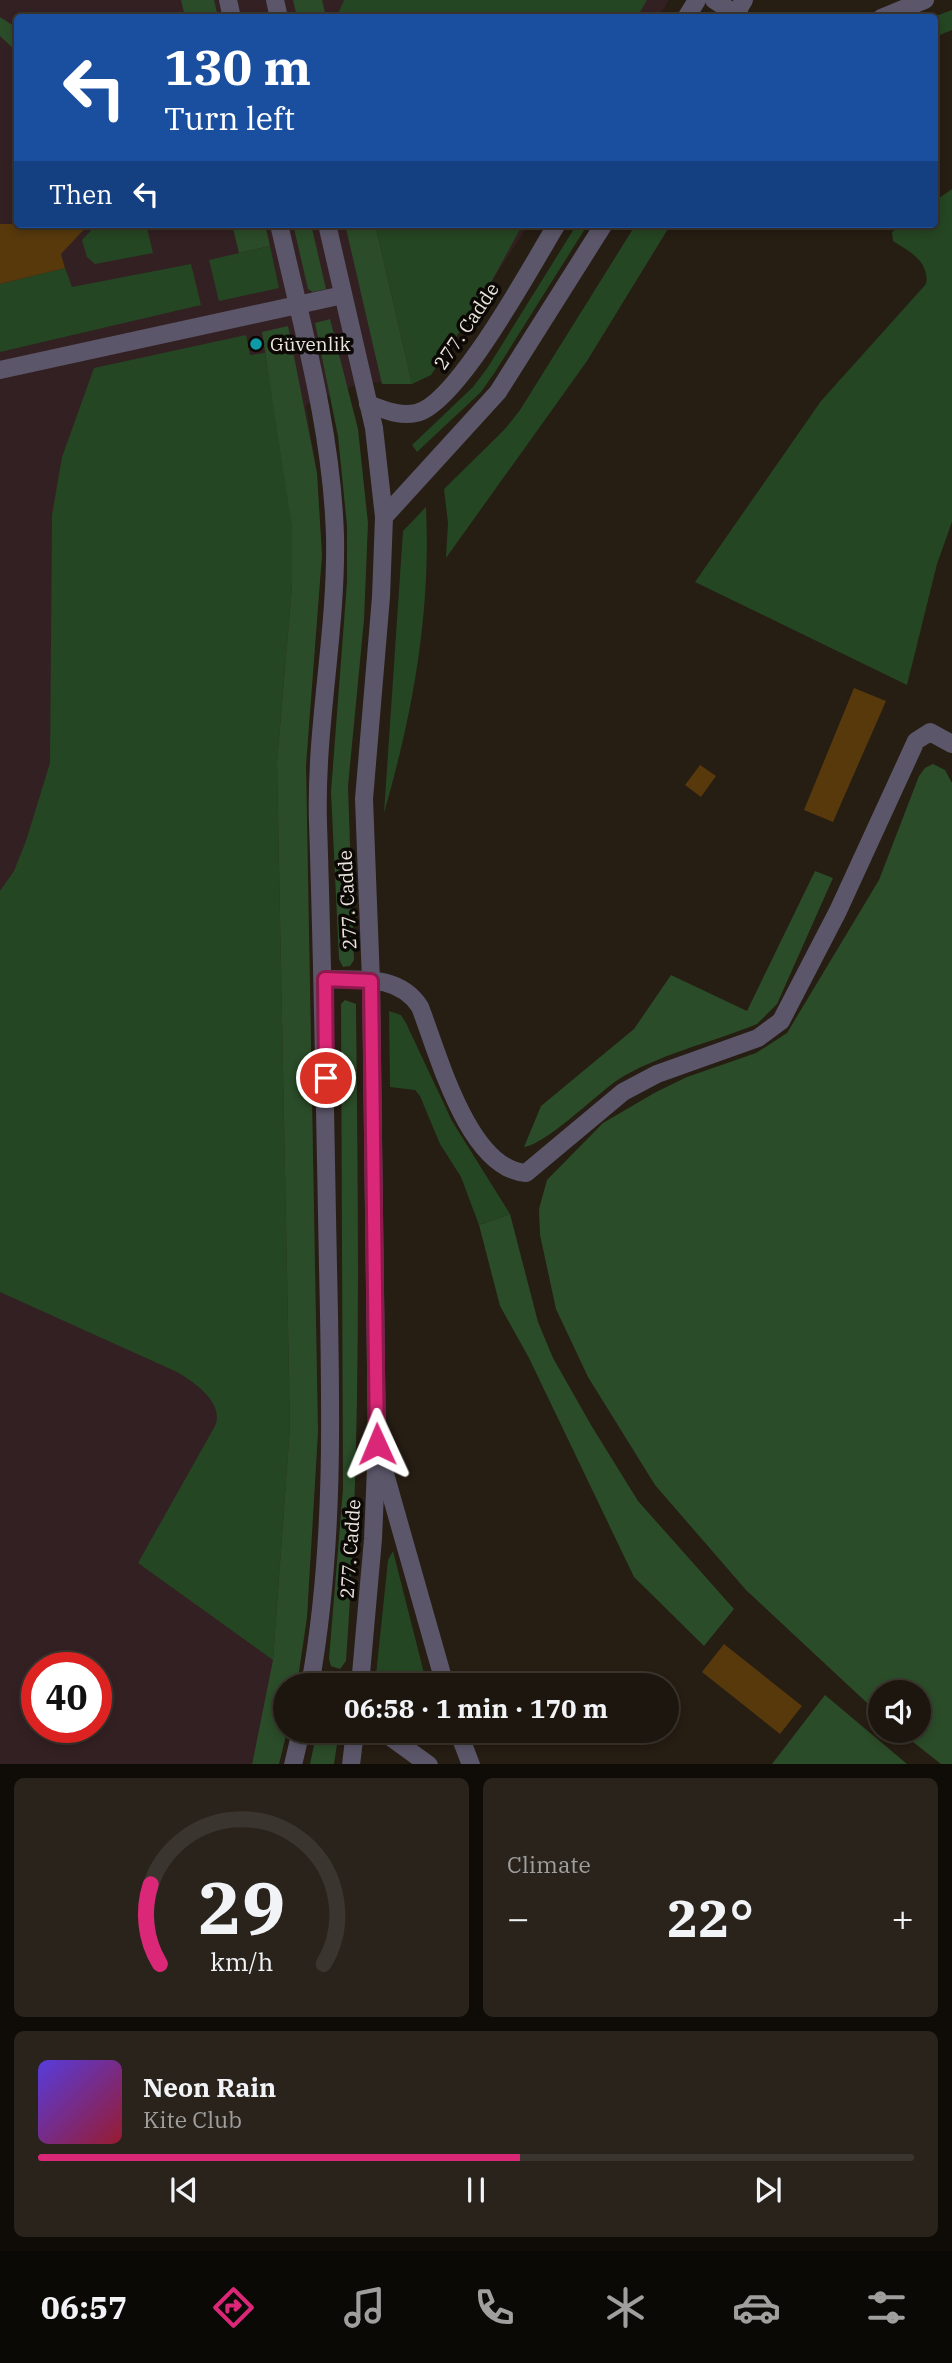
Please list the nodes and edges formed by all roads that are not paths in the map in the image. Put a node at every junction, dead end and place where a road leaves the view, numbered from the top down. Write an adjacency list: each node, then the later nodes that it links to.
1 (714, 0): 3 (street)
2 (925, 0): 4 (street)
3 (738, 12)
4 (891, 14)
5 (280, 228): 10 (street, 277. Cadde)
6 (328, 228): 9 (street)
7 (555, 228): 12 (street, 277. Cadde)
8 (601, 228): 13 (street)
9 (343, 295): 10 (street); 12 (street)
10 (297, 303): 11 (street); 15 (street, 277. Cadde)
11 (0, 370)
12 (368, 404): 13 (street, 277. Cadde)
13 (384, 517): 16 (street, 277. Cadde)
14 (952, 744): 16 (street)
15 (325, 979): 16 (street); 18 (street, 277. Cadde)
16 (371, 981): 17 (street, 277. Cadde)
17 (377, 1444): 19 (street, 277. Cadde); 20 (street)
18 (315, 1673)
19 (361, 1673)
20 (441, 1673)
21 (298, 1743): 25 (street)
22 (354, 1743): 26 (street)
23 (399, 1743): 27 (street)
24 (463, 1743): 28 (street)
25 (293, 1764)
26 (351, 1764)
27 (428, 1764)
28 (471, 1764)

